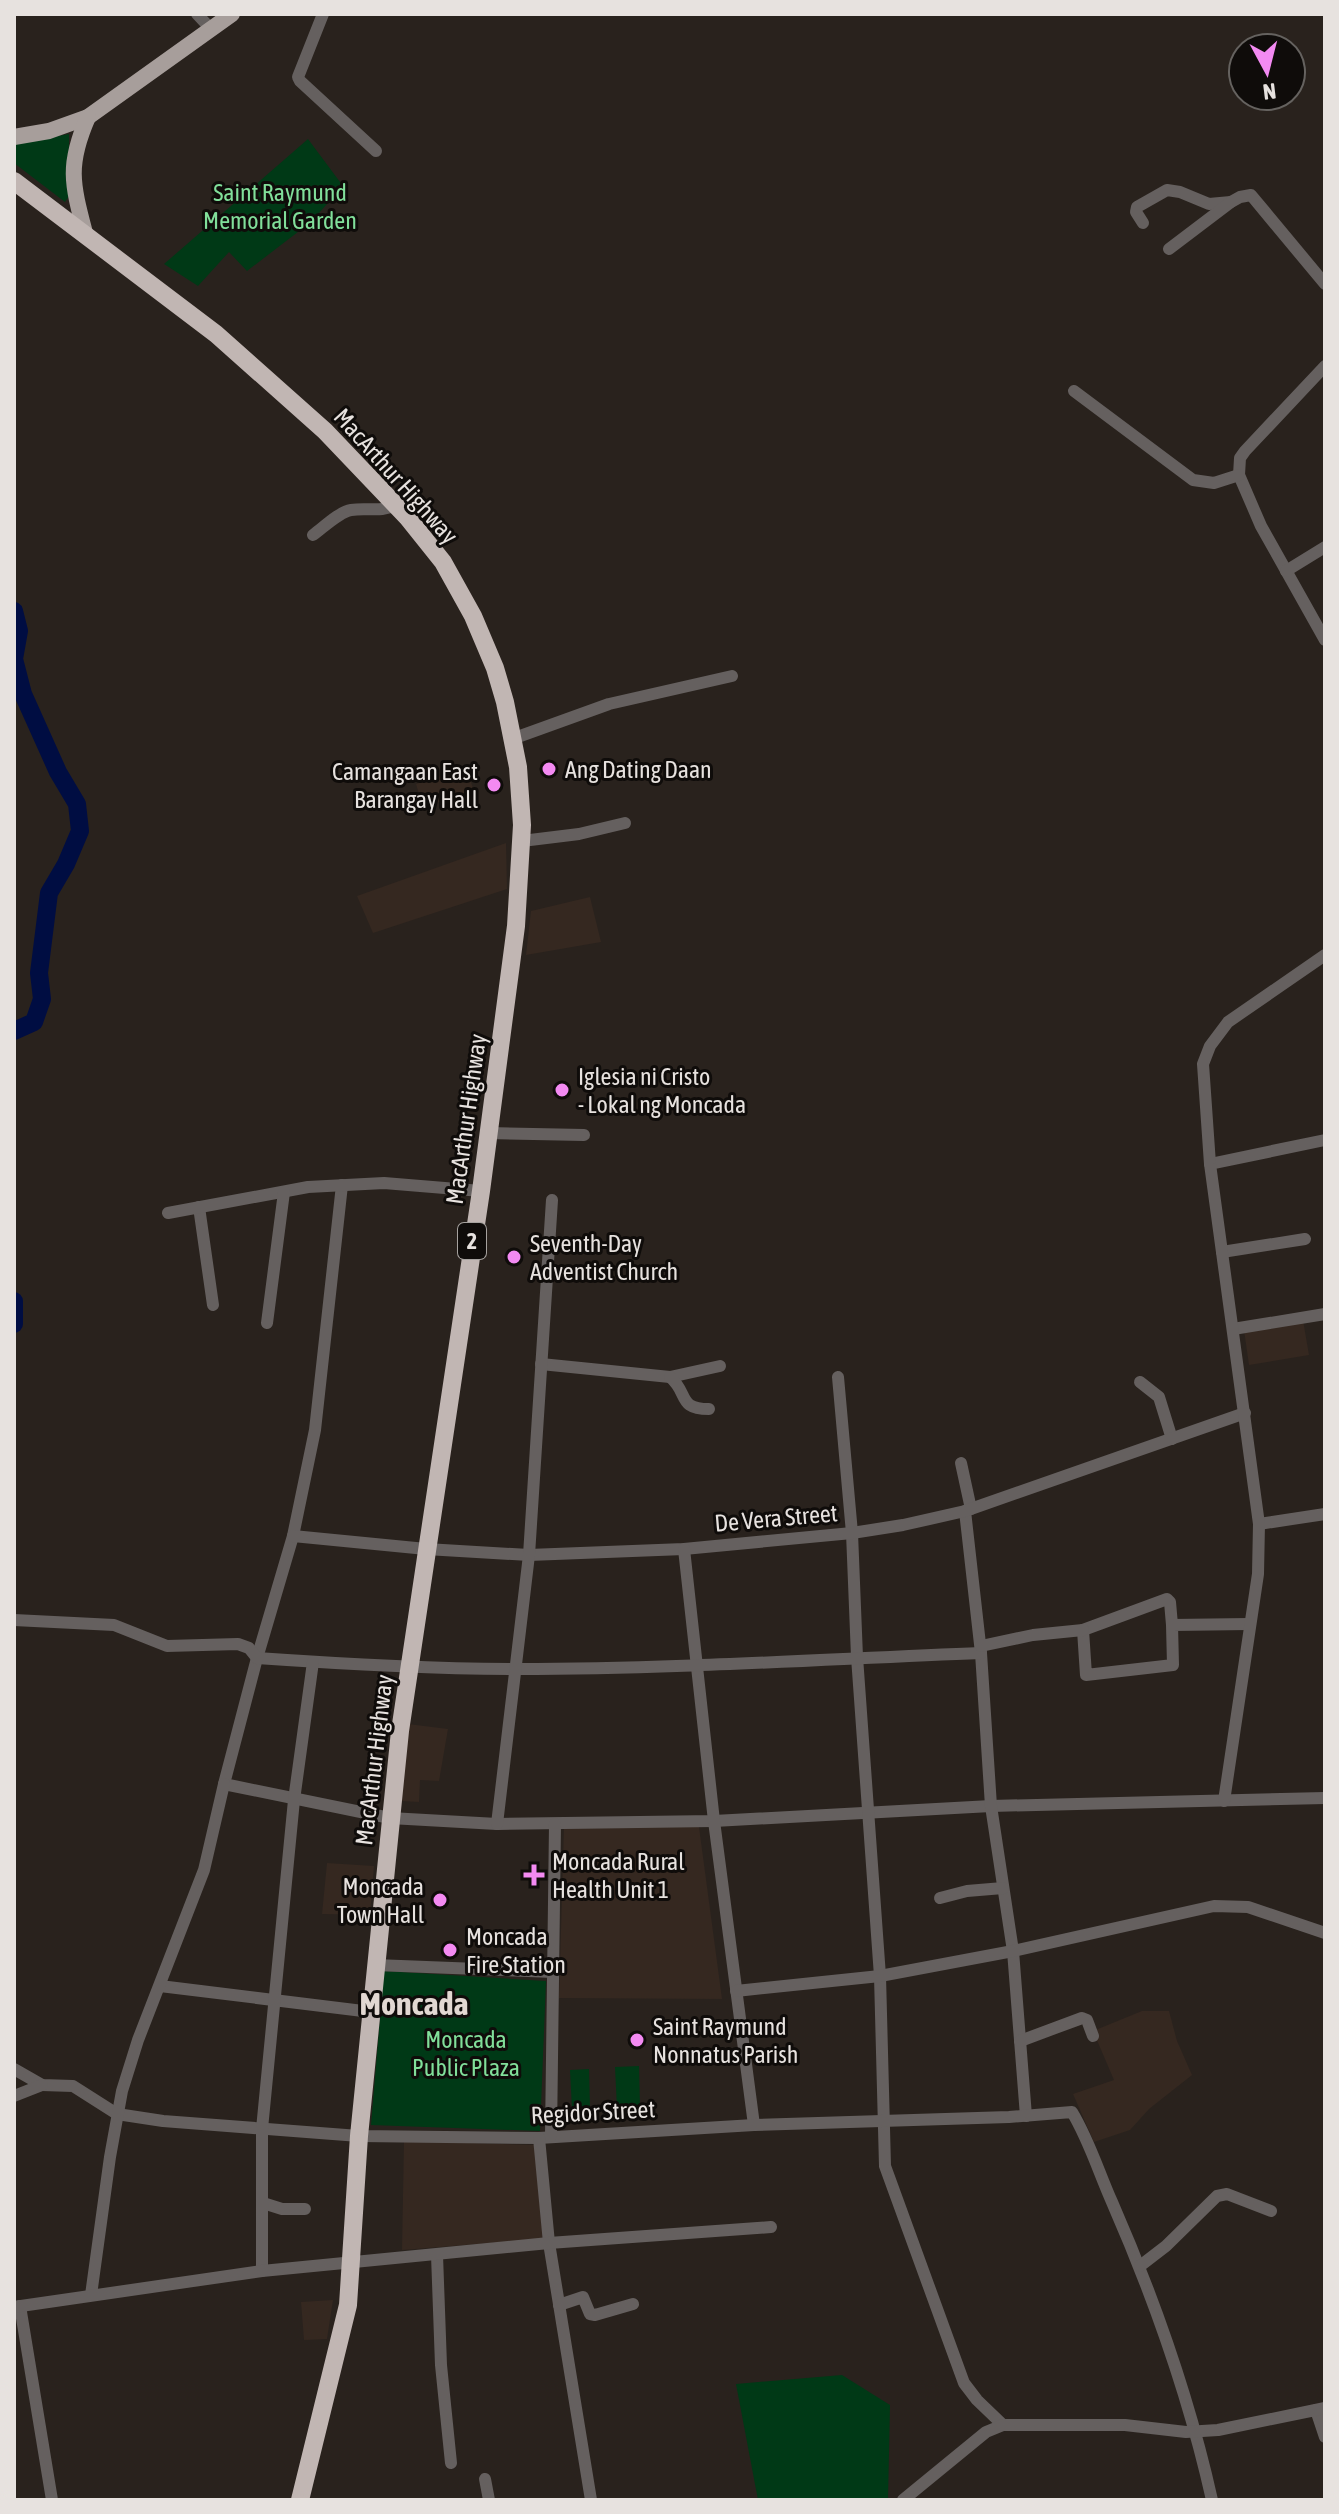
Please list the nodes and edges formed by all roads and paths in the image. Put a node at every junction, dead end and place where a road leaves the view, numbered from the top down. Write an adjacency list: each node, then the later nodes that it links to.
1 (197, 14): 4 (street)
2 (232, 14): 4 (main road)
3 (323, 14): 7 (street)
4 (211, 29): 5 (main road)
5 (88, 117): 6 (main road); 11 (main road)
6 (14, 137)
7 (376, 151)
8 (14, 181): 11 (highway, MacArthur Highway / 2)
9 (1231, 202): 10 (street); 12 (street); 13 (street)
10 (1143, 223)
11 (85, 233): 17 (highway, MacArthur Highway / 2)
12 (1169, 249)
13 (1325, 284)
14 (1325, 366): 16 (street)
15 (1074, 391): 16 (street)
16 (1239, 475): 20 (street)
17 (396, 505): 18 (street); 23 (highway, MacArthur Highway / 2)
18 (313, 535)
19 (1325, 547): 20 (street)
20 (1286, 571): 21 (street)
21 (1325, 640)
22 (732, 676): 23 (street)
23 (512, 739): 25 (highway, MacArthur Highway / 2)
24 (625, 823): 25 (street)
25 (522, 841): 27 (highway, MacArthur Highway / 2)
26 (1325, 955): 30 (street)
27 (488, 1133): 28 (street); 32 (highway, MacArthur Highway / 2)
28 (584, 1135)
29 (1325, 1140): 30 (street)
30 (1210, 1164): 38 (street)
31 (342, 1185): 32 (street); 33 (street); 56 (street)
32 (481, 1191): 57 (highway, MacArthur Highway / 2)
33 (284, 1192): 35 (street); 41 (street)
34 (552, 1200): 43 (street)
35 (199, 1207): 36 (street); 39 (street)
36 (168, 1213)
37 (1305, 1239): 38 (street)
38 (1222, 1252): 42 (street)
39 (213, 1305)
40 (1325, 1314): 42 (street)
41 (267, 1323)
42 (1233, 1329): 49 (street)
43 (541, 1364): 45 (street); 59 (street)
44 (720, 1366): 45 (street)
45 (670, 1377): 48 (street)
46 (838, 1377): 55 (street)
47 (1140, 1382): 50 (street)
48 (709, 1409)
49 (1245, 1413): 50 (street, De Vera Street); 54 (street)
50 (1172, 1439): 52 (street, De Vera Street)
51 (961, 1463): 52 (street)
52 (968, 1510): 55 (street, De Vera Street); 64 (street)
53 (1325, 1514): 54 (street)
54 (1259, 1524): 61 (street)
55 (852, 1533): 58 (street, De Vera Street); 65 (street)
56 (293, 1536): 57 (street, De Vera Street); 66 (street)
57 (426, 1549): 59 (street, De Vera Street); 68 (highway, MacArthur Highway / 2)
58 (684, 1549): 59 (street, De Vera Street); 69 (street)
59 (529, 1555): 70 (street)
60 (14, 1620): 66 (street)
61 (1249, 1624): 62 (street); 74 (street)
62 (1172, 1625): 63 (street); 63 (street)
63 (1083, 1630): 64 (street)
64 (981, 1650): 65 (street); 75 (street)
65 (857, 1657): 69 (street); 76 (street)
66 (257, 1658): 67 (street); 71 (street)
67 (313, 1662): 68 (street); 73 (street)
68 (409, 1666): 70 (street); 77 (highway, MacArthur Highway / 2)
69 (696, 1666): 70 (street); 78 (street)
70 (517, 1669): 79 (street)
71 (224, 1784): 73 (street); 88 (street)
72 (1325, 1798): 74 (street)
73 (294, 1800): 77 (street); 90 (street)
74 (1224, 1801): 75 (street)
75 (991, 1806): 76 (street); 81 (street)
76 (867, 1813): 78 (street); 87 (street)
77 (390, 1818): 79 (street); 85 (highway, MacArthur Highway / 2)
78 (714, 1821): 80 (street); 89 (street)
79 (497, 1824): 80 (street)
80 (555, 1824): 86 (street)
81 (1003, 1888): 82 (street); 84 (street)
82 (940, 1898)
83 (1325, 1933): 84 (street)
84 (1013, 1951): 87 (street); 93 (street)
85 (375, 1965): 86 (street); 91 (highway, MacArthur Highway / 2)
86 (554, 1972): 103 (street)
87 (880, 1976): 89 (street); 99 (street)
88 (160, 1986): 90 (street); 97 (street)
89 (736, 1991): 100 (street)
90 (273, 2000): 91 (street); 101 (street)
91 (371, 2012): 102 (highway, MacArthur Highway / 2)
92 (1093, 2036): 93 (street)
93 (1020, 2041): 98 (street)
94 (14, 2069): 95 (street)
95 (42, 2085): 96 (street); 97 (street)
96 (14, 2096)
97 (117, 2114): 101 (street, Regidor Street); 113 (street)
98 (1026, 2116): 99 (street, Regidor Street); 111 (street, Regidor Street)
99 (883, 2121): 100 (street, Regidor Street); 118 (street)
100 (754, 2125): 103 (street, Regidor Street)
101 (262, 2129): 102 (street, Regidor Street); 104 (street)
102 (359, 2136): 103 (street, Regidor Street); 110 (highway, MacArthur Highway / 2)
103 (545, 2137): 108 (street)
104 (263, 2203): 105 (street); 112 (street)
105 (305, 2209)
106 (1271, 2211): 111 (street)
107 (771, 2227): 108 (street)
108 (549, 2243): 109 (street); 115 (street)
109 (437, 2255): 110 (street); 121 (street)
110 (350, 2262): 112 (street); 124 (highway, MacArthur Highway / 2)
111 (1140, 2266): 119 (street)
112 (262, 2271): 113 (street)
113 (91, 2295): 116 (street)
114 (633, 2304): 115 (street)
115 (559, 2305): 126 (street)
116 (17, 2307): 123 (street)
117 (1321, 2409): 119 (street); 120 (street)
118 (1003, 2425): 119 (street); 127 (street)
119 (1196, 2431): 128 (street)
120 (1325, 2437)
121 (451, 2463)
122 (485, 2479): 125 (street)
123 (52, 2500)
124 (300, 2500)
125 (489, 2500)
126 (591, 2500)
127 (903, 2500)
128 (1212, 2500)

